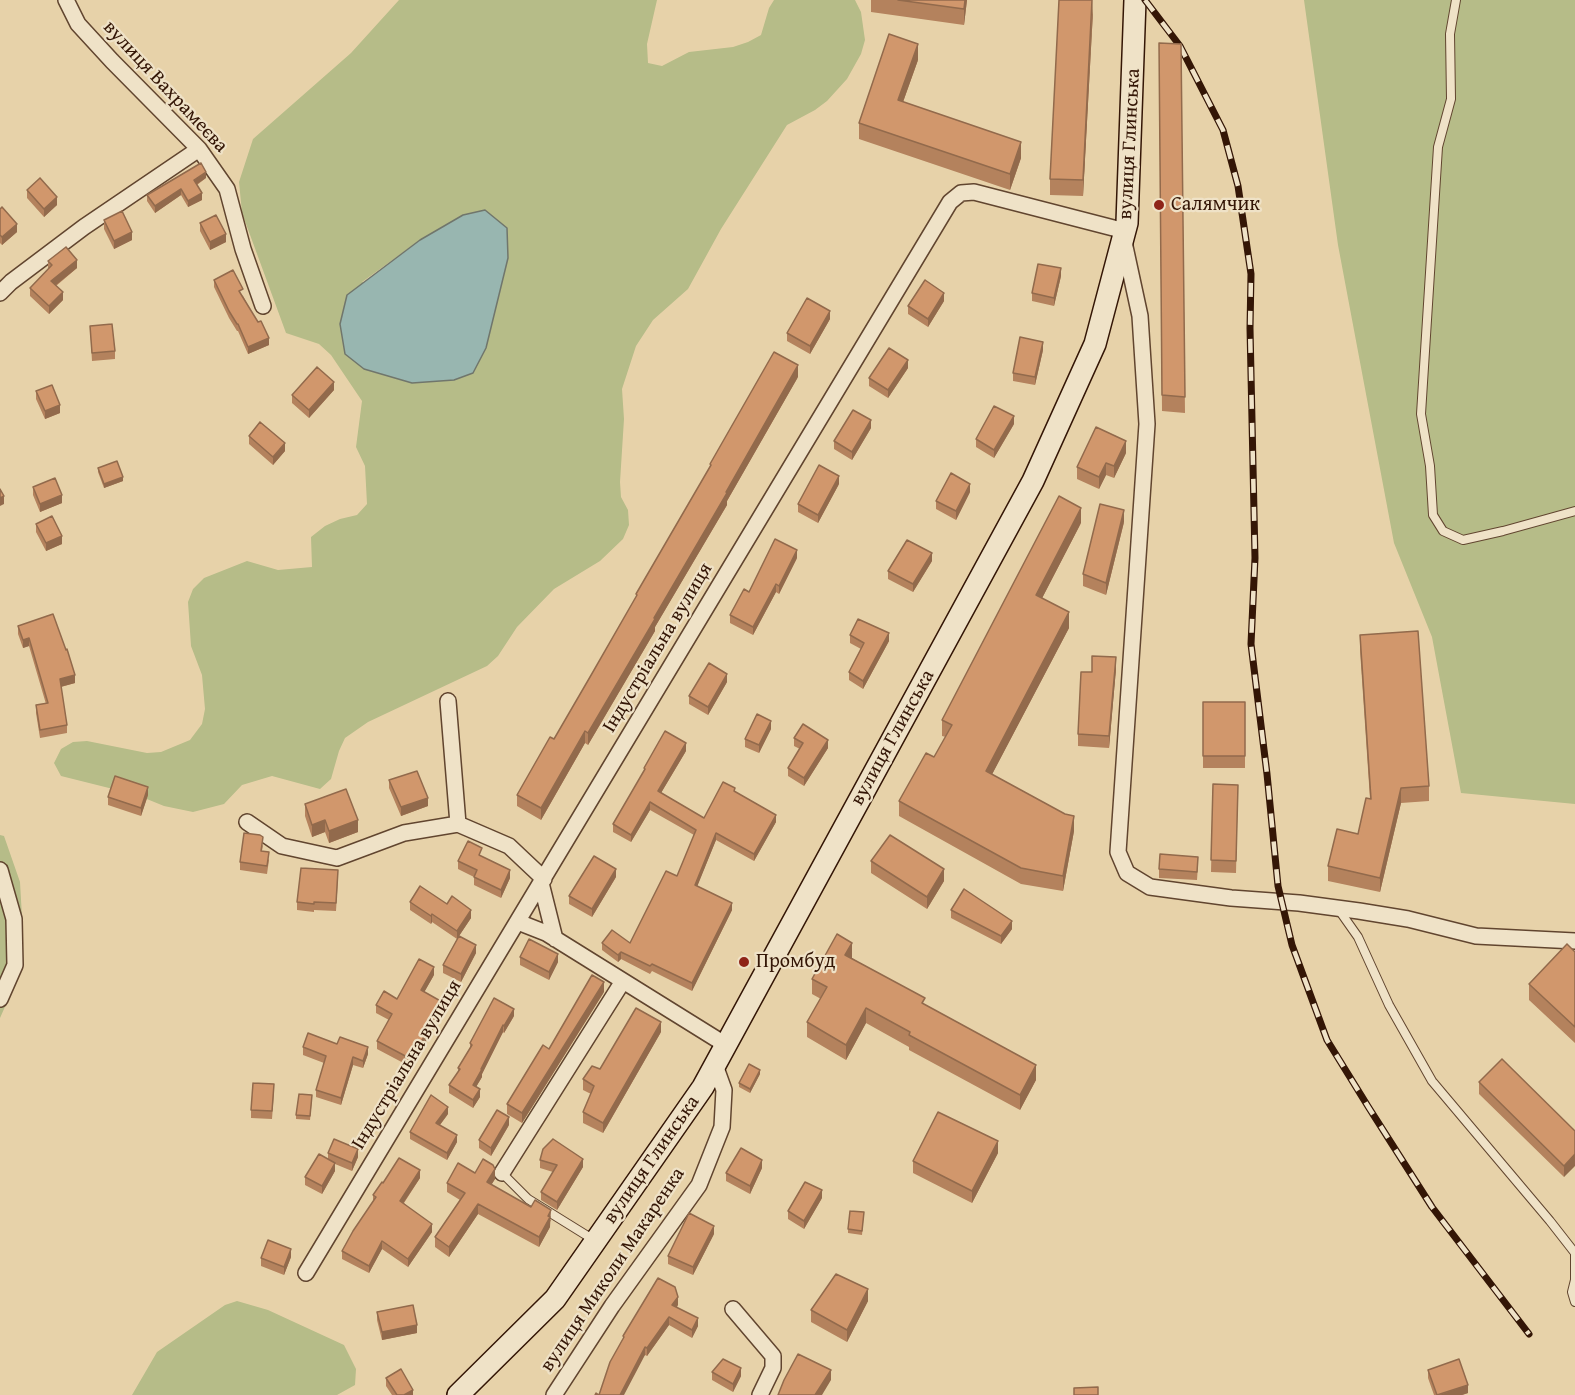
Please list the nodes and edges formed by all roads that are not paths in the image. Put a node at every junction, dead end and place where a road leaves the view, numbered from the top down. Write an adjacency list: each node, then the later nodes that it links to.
1 (66, 0): 4 (street, вулиця Вахрамеєва)
2 (1456, 0): 8 (lane)
3 (1132, 3): 5 (main road, вулиця Глинська)
4 (199, 149): 6 (street); 7 (street, вулиця Вахрамеєва)
5 (1124, 235): 13 (street, Індустріальна вулиця); 14 (street); 20 (main road, вулиця Глинська)
6 (0, 293)
7 (263, 306)
8 (1575, 511)
9 (448, 701): 11 (street)
10 (247, 822): 11 (street)
11 (458, 824): 13 (street)
12 (0, 870): 19 (street)
13 (543, 881): 15 (street, Індустріальна вулиця); 16 (street)
14 (1338, 909): 17 (street); 24 (lane)
15 (518, 922): 16 (street); 25 (street, Індустріальна вулиця)
16 (555, 939): 18 (street)
17 (1575, 941)
18 (623, 981): 20 (street); 22 (street)
19 (0, 999)
20 (726, 1045): 21 (main road, вулиця Глинська)
21 (715, 1065): 23 (main road, вулиця Глинська); 29 (street, вулиця Миколи Макаренка)
22 (502, 1173): 23 (lane)
23 (596, 1240): 28 (main road, вулиця Глинська)
24 (1575, 1253): 26 (lane)
25 (306, 1273)
26 (1575, 1302)
27 (733, 1309): 30 (street)
28 (458, 1395)
29 (554, 1395)
30 (760, 1395)

